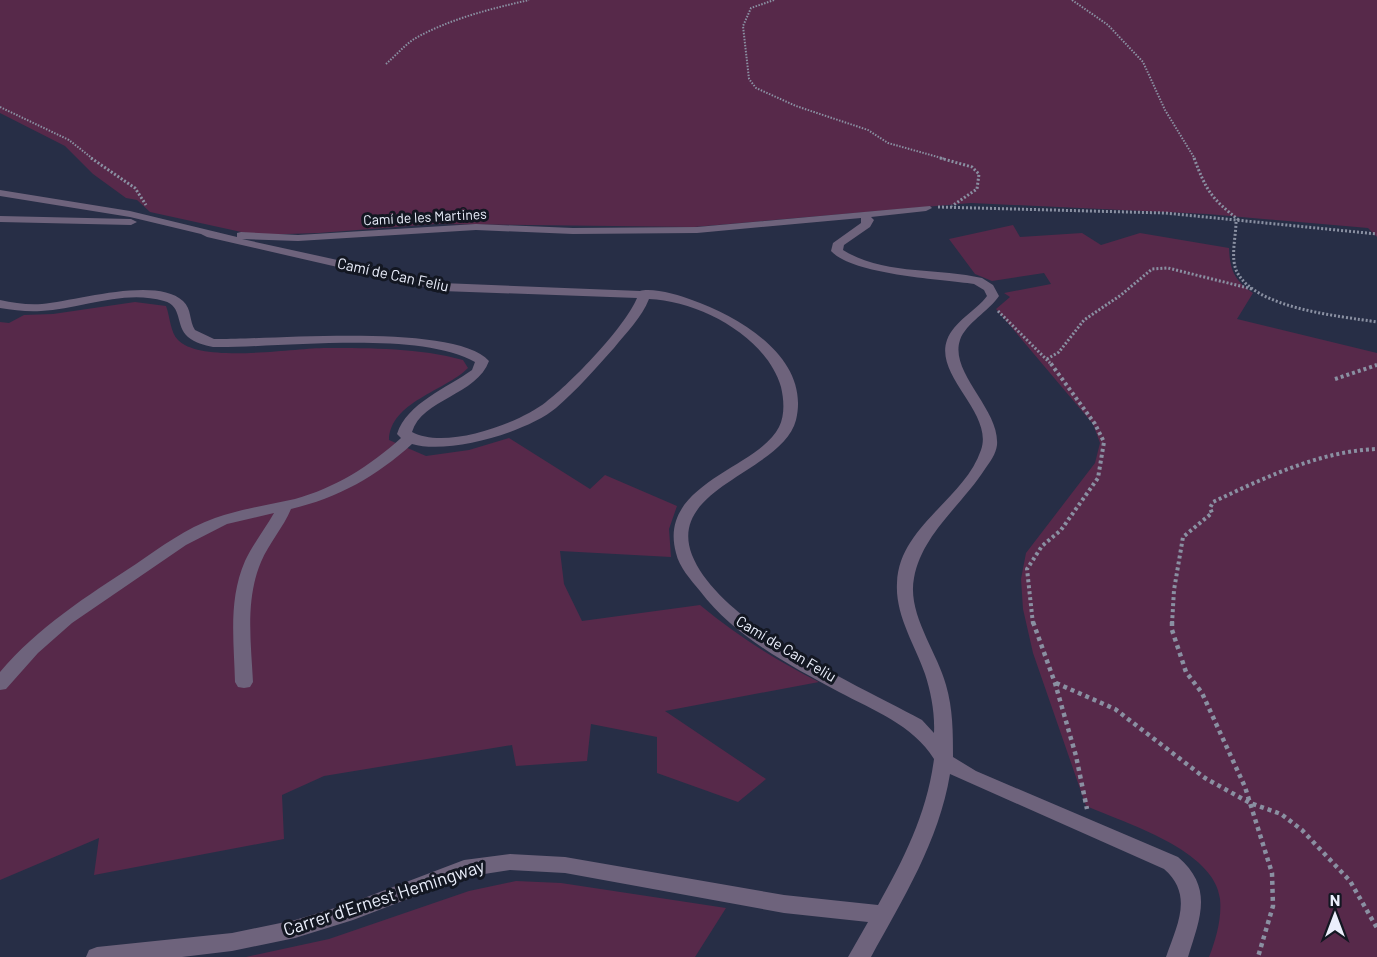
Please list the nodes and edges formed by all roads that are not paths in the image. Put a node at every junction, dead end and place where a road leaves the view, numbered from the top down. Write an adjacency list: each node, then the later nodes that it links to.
1 (0, 193): 5 (street, Camí de les Martines)
2 (926, 208): 3 (street, Camí de les Martines)
3 (864, 214): 6 (street, Camí de les Martines); 13 (street)
4 (0, 219): 5 (street)
5 (155, 219): 6 (street, Camí de les Martines)
6 (207, 234): 7 (street, Camí de Can Feliu)
7 (645, 293): 9 (street); 13 (street, Camí de Can Feliu)
8 (0, 304): 9 (street)
9 (409, 439): 10 (street)
10 (285, 505): 11 (street); 12 (street)
11 (244, 682)
12 (0, 684)
13 (945, 762): 14 (street); 17 (street, Camí de Can Feliu)
14 (883, 915): 15 (street, Carrer d'Ernest Hemingway); 16 (street)
15 (97, 957)
16 (859, 957)
17 (1176, 957)

